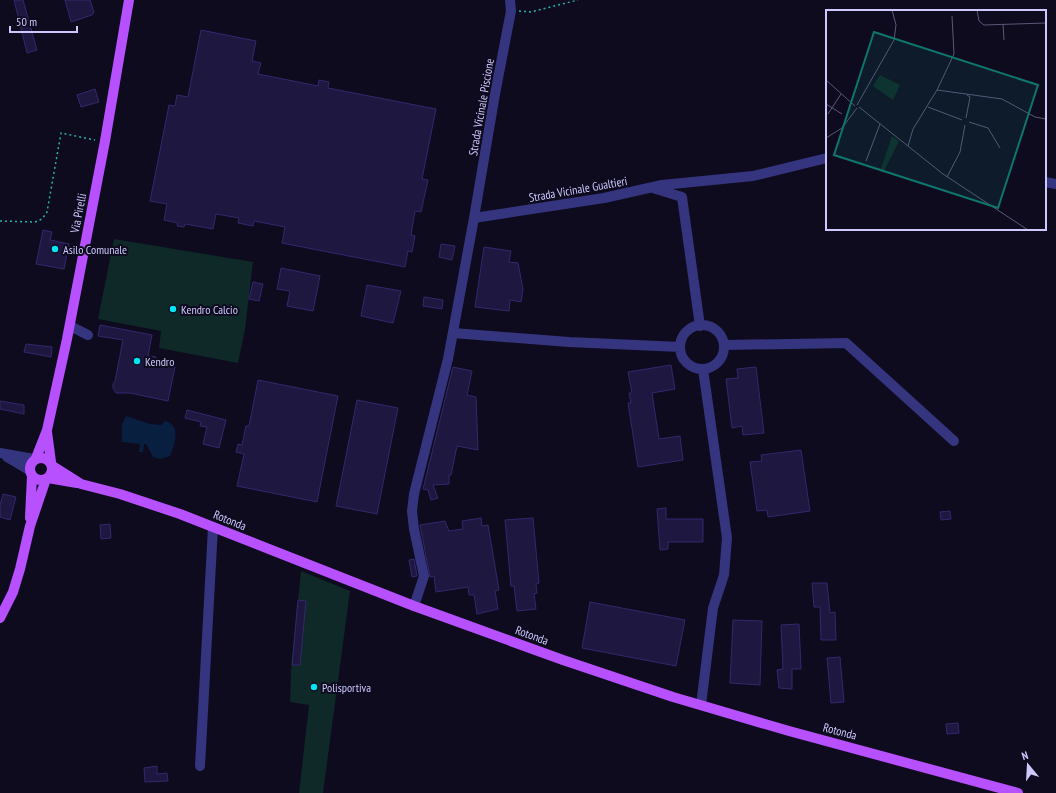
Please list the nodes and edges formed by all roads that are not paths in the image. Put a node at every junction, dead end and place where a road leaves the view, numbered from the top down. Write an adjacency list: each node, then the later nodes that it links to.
1 (129, 0): 8 (main road, Via Pirelli)
2 (510, 0): 7 (street, Strada Vicinale Piscione)
3 (826, 158): 6 (street, Strada Vicinale Gualtieri)
4 (1046, 182): 5 (street)
5 (1056, 184)
6 (653, 187): 7 (street, Strada Vicinale Gualtieri); 9 (street)
7 (474, 218): 10 (street)
8 (70, 326): 11 (street); 15 (main road, Via Pirelli)
9 (700, 326): 12 (street); 13 (street)
10 (453, 333): 13 (street); 25 (street)
11 (88, 335)
12 (724, 345): 14 (street); 16 (street)
13 (680, 348): 14 (street)
14 (703, 369): 27 (street)
15 (47, 430): 18 (main road, Via Pirelli); 19 (main road, Via Pirelli)
16 (954, 441)
17 (0, 453): 18 (street); 20 (street)
18 (35, 459): 19 (main road); 20 (main road)
19 (51, 463): 21 (main road); 22 (main road, Rotonda)
20 (30, 473): 21 (main road); 23 (main road)
21 (47, 478): 22 (main road); 23 (main road)
22 (81, 484): 24 (main road, Rotonda)
23 (30, 526): 26 (main road)
24 (213, 527): 25 (main road, Rotonda); 28 (street)
25 (414, 606): 27 (main road, Rotonda)
26 (0, 618)
27 (701, 705): 29 (main road, Rotonda)
28 (200, 766)
29 (1018, 793)

